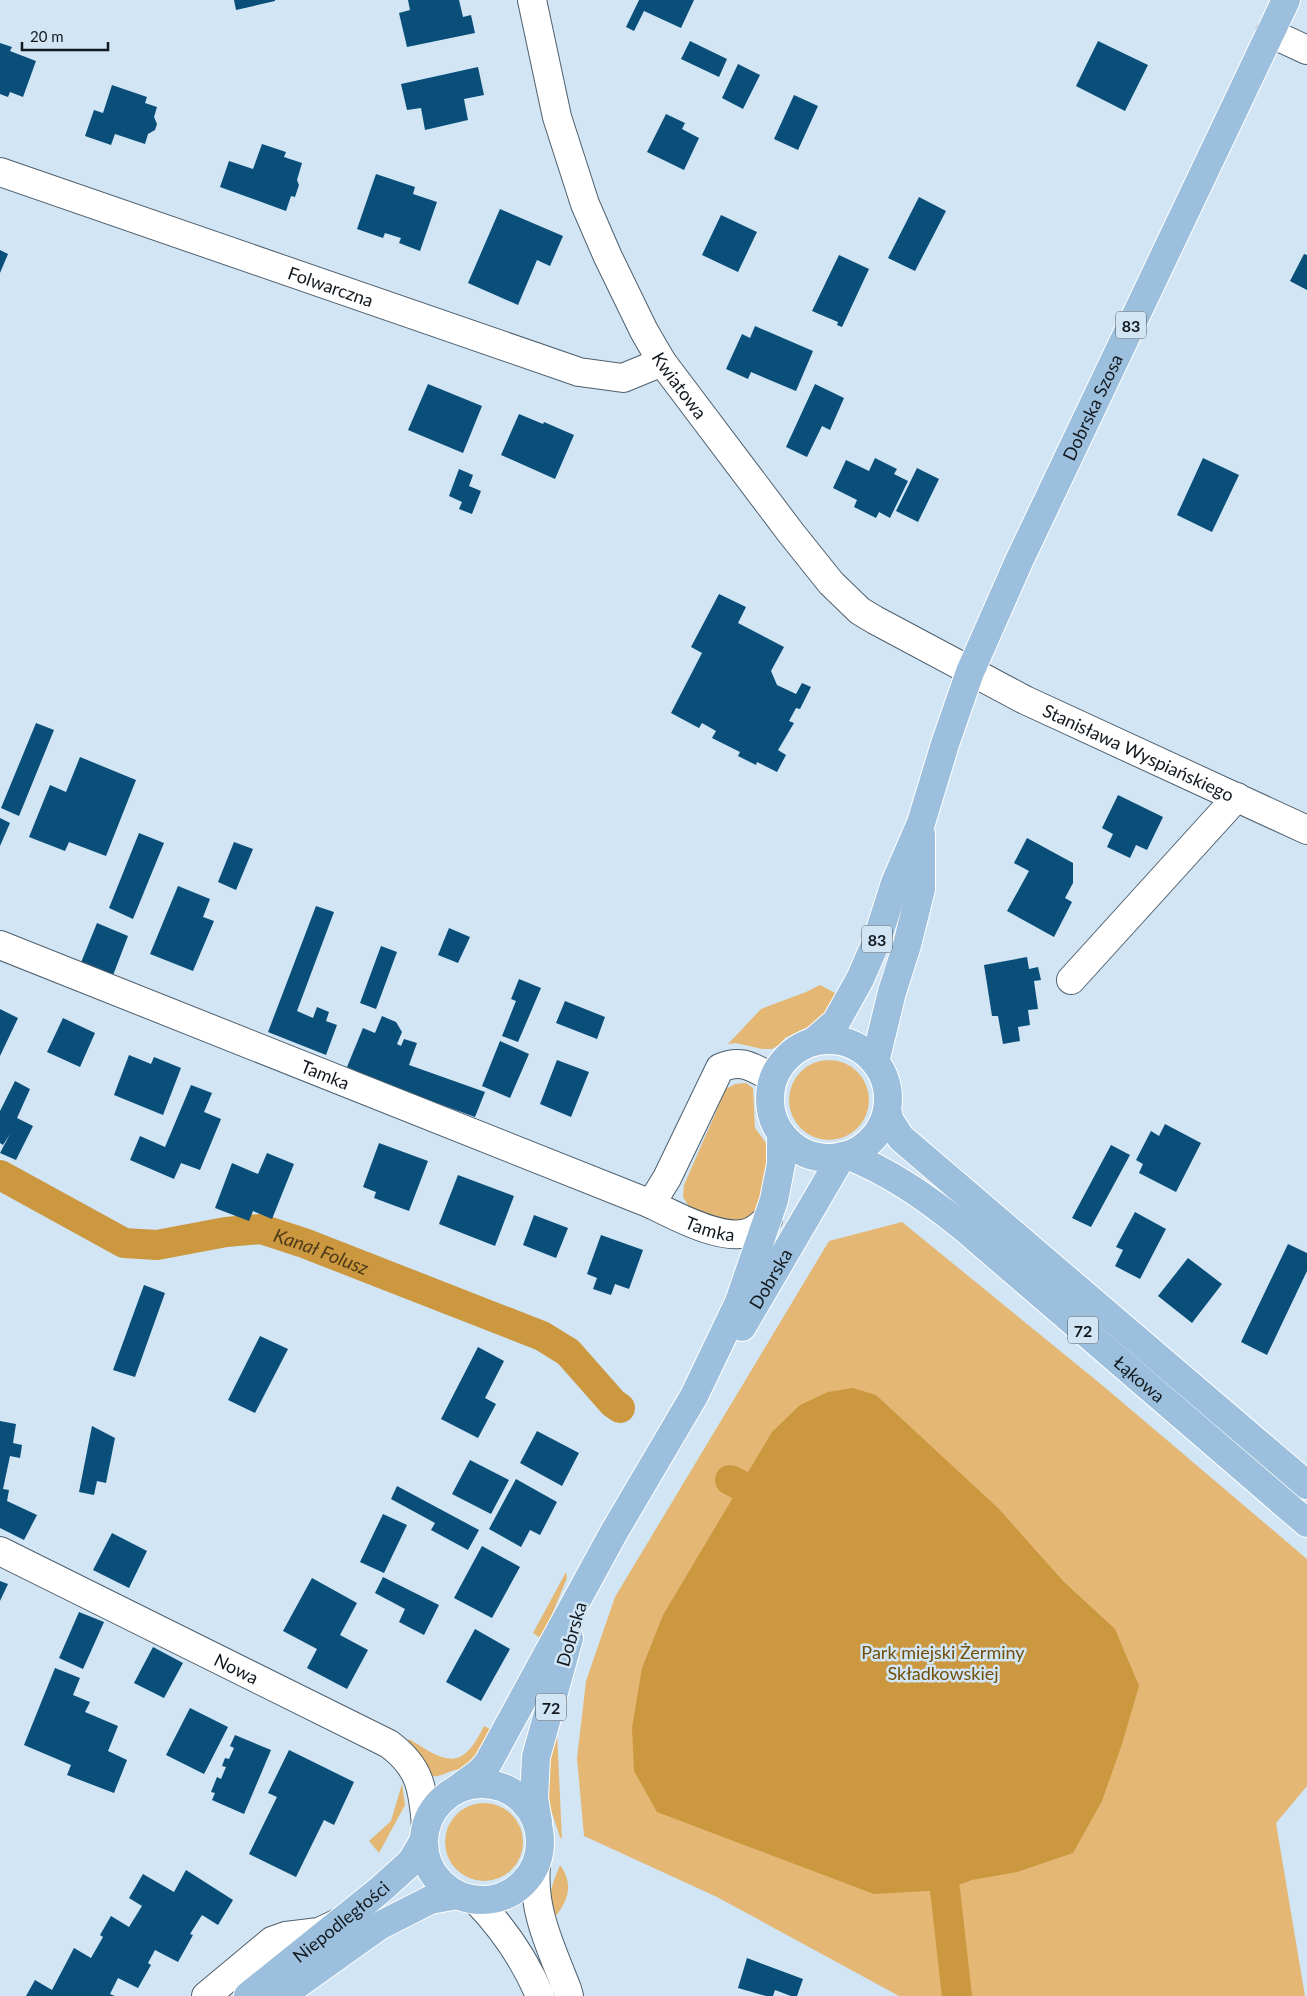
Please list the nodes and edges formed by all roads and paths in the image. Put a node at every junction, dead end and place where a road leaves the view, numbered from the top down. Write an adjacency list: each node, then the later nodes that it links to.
1 (532, 0): 6 (street, Kwiatowa)
2 (1286, 0): 3 (main road, Dobrska Szosa / 83)
3 (1270, 33): 4 (street); 7 (main road, Dobrska Szosa / 83)
4 (1307, 50)
5 (0, 172): 6 (street, Folwarczna)
6 (662, 362): 7 (street, Kwiatowa)
7 (970, 672): 8 (street, Stanisława Wyspiańskiego); 9 (main road, Dobrska Szosa / 83)
8 (1237, 797): 10 (street, Stanisława Wyspiańskiego); 12 (street)
9 (921, 823): 13 (main road, Dobrska Szosa / 83); 14 (main road, Dobrska Szosa / 83)
10 (1307, 830)
11 (0, 945): 19 (street, Tamka)
12 (1071, 980)
13 (813, 1042): 14 (main road, 72); 15 (main road, 72)
14 (875, 1062): 16 (main road, 72)
15 (773, 1078): 17 (main road, 72); 19 (street)
16 (887, 1111): 18 (main road, 72); 22 (main road, Łąkowa / 72)
17 (781, 1134): 18 (main road, 72); 20 (main road, Dobrska / 72)
18 (845, 1156): 21 (main road, Dobrska / 72); 23 (main road, Łąkowa / 72)
19 (651, 1204): 20 (street, Tamka)
20 (768, 1219): 21 (main road, Dobrska / 72)
21 (694, 1396): 25 (main road, Dobrska / 72)
22 (1307, 1485)
23 (1307, 1523)
24 (0, 1551): 28 (street, Nowa)
25 (583, 1591): 26 (main road, Dobrska / 72); 27 (main road, Dobrska / 72)
26 (457, 1789): 27 (main road, 72); 28 (main road, 72)
27 (538, 1824): 29 (main road, 72)
28 (425, 1833): 30 (main road); 31 (main road, Niepodległości / 72)
29 (536, 1866): 30 (main road, 72); 36 (street)
30 (467, 1898): 34 (main road, Niepodległości / 72); 35 (street)
31 (354, 1912): 32 (street); 33 (main road, Niepodległości / 72)
32 (206, 1996)
33 (248, 1996)
34 (281, 1996)
35 (540, 1996)
36 (569, 1996)

